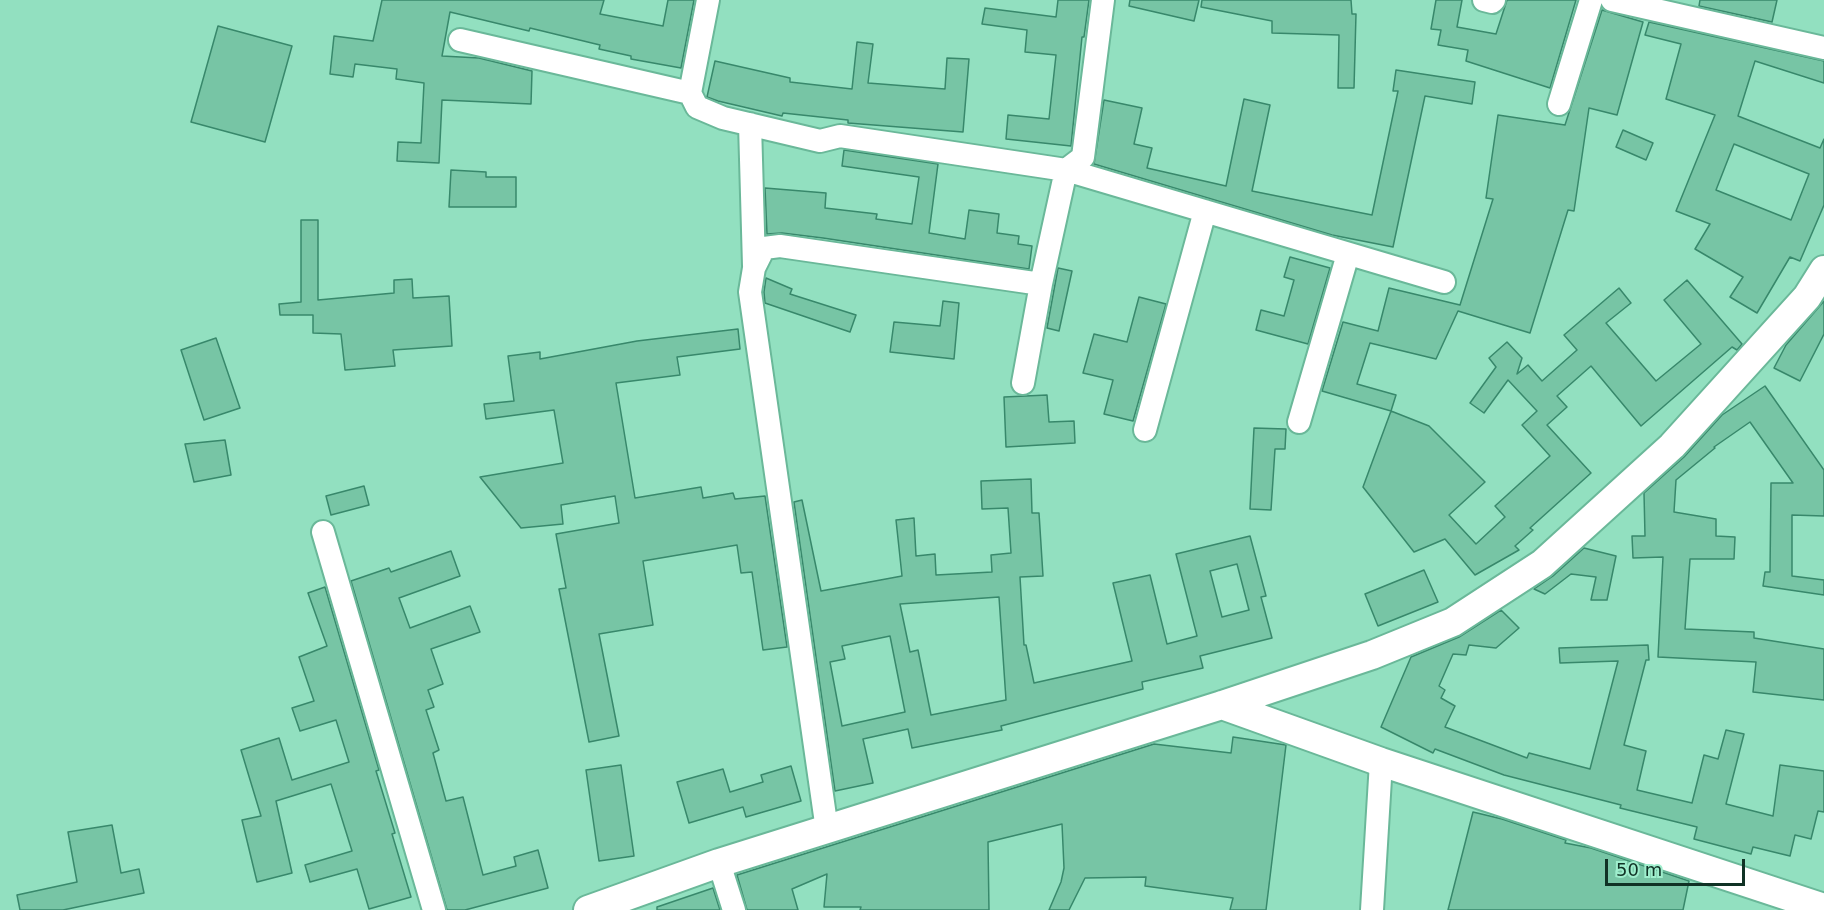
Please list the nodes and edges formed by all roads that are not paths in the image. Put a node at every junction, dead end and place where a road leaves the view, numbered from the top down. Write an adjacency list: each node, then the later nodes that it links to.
1 (708, 0): 9 (street)
2 (1103, 0): 12 (street)
3 (1484, 0): 4 (street)
4 (1494, 0)
5 (1591, 0): 10 (street)
6 (1612, 0): 8 (street)
7 (460, 40): 9 (street)
8 (1824, 48)
9 (690, 93): 11 (street)
10 (1559, 104)
11 (750, 124): 12 (street); 15 (street)
12 (1066, 170): 13 (street); 18 (street)
13 (1205, 212): 14 (street); 21 (street)
14 (1348, 254): 17 (street); 20 (street)
15 (754, 268): 18 (street); 25 (street)
16 (1824, 270): 23 (street)
17 (1444, 282)
18 (1041, 284): 19 (street)
19 (1023, 383)
20 (1299, 422)
21 (1145, 430)
22 (323, 532): 28 (street)
23 (1222, 705): 24 (street); 25 (street)
24 (1381, 762): 27 (street); 31 (street)
25 (827, 830): 26 (street)
26 (719, 863): 29 (street); 30 (street)
27 (1824, 908)
28 (434, 910)
29 (588, 910)
30 (734, 910)
31 (1372, 910)

